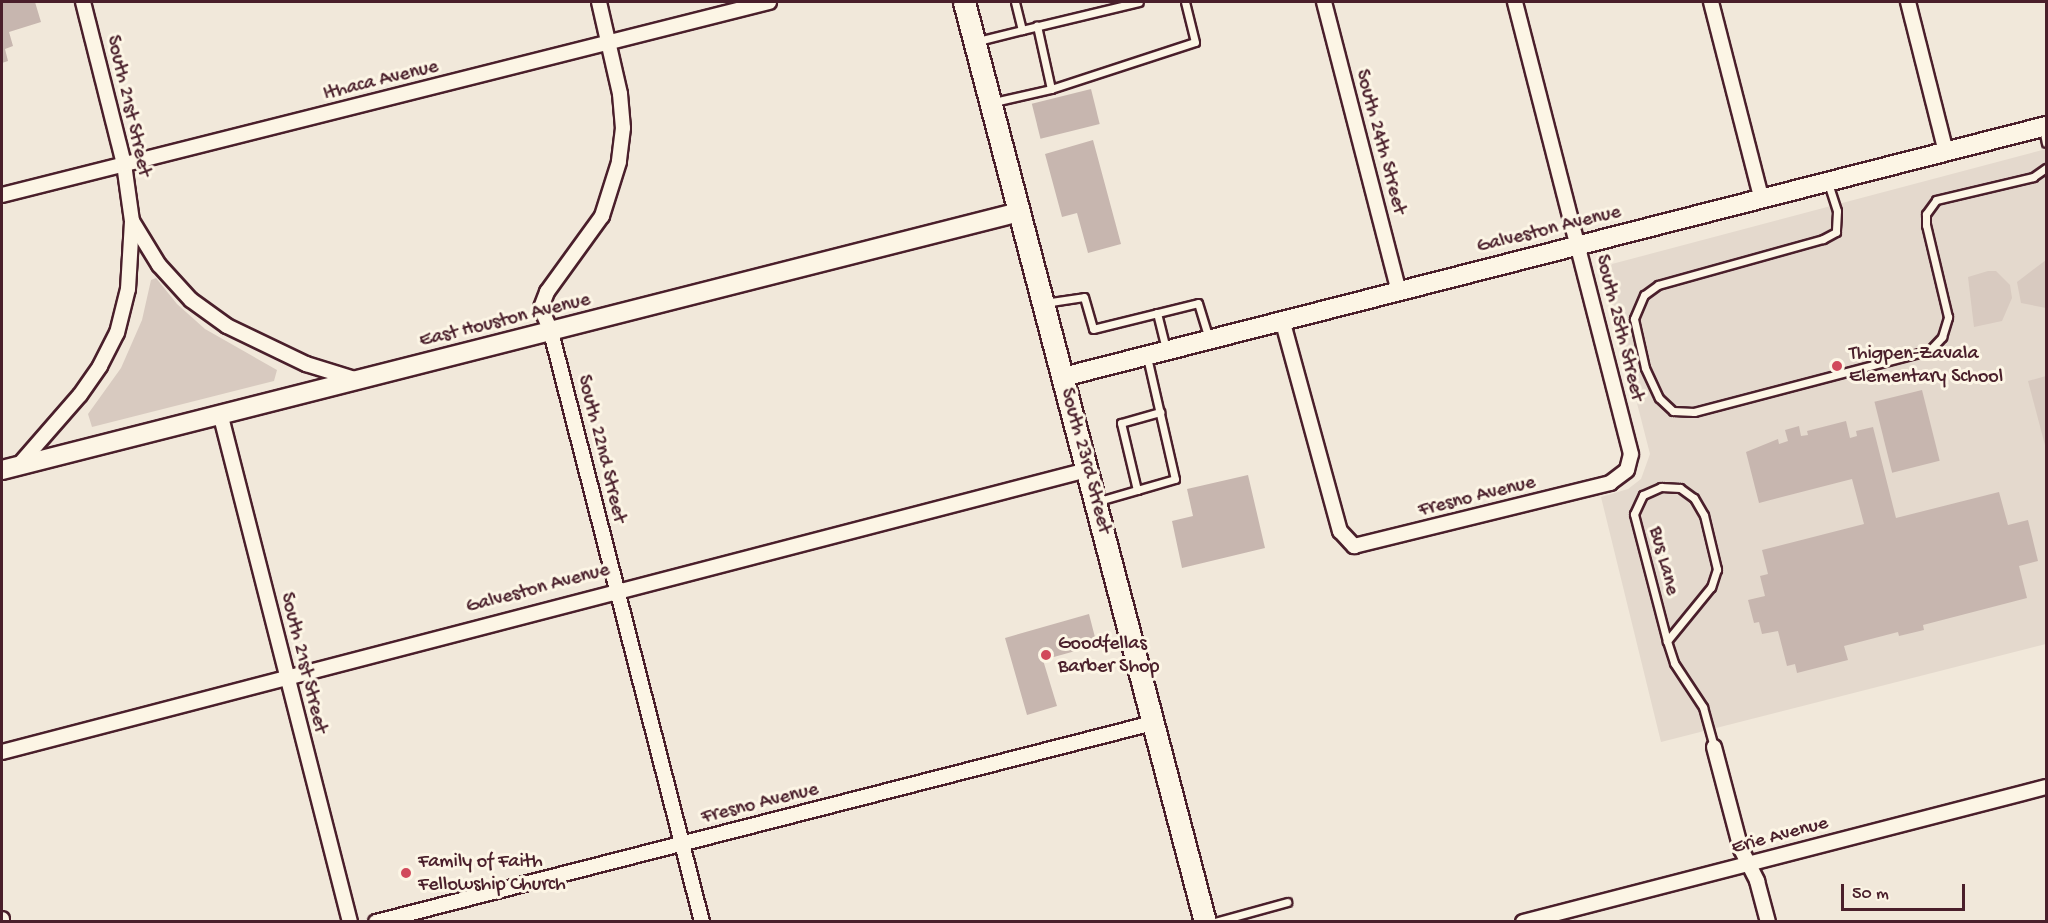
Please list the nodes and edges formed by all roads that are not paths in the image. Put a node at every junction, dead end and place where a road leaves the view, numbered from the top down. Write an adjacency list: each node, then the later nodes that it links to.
1 (83, 2): 20 (street, South 21st Street)
2 (599, 2): 15 (street, South 22nd Street)
3 (769, 2): 15 (street, Ithaca Avenue)
4 (964, 2): 14 (main road, South 23rd Street)
5 (1015, 2): 13 (lane)
6 (1139, 2): 12 (lane)
7 (1185, 2): 16 (lane)
8 (1324, 2): 28 (street, South 24th Street)
9 (1515, 2): 27 (street, South 25th Street)
10 (1711, 2): 24 (street)
11 (1908, 2): 19 (street)
12 (1037, 26): 13 (lane); 16 (lane)
13 (1022, 30): 14 (lane)
14 (975, 41): 17 (main road, South 23rd Street)
15 (610, 45): 20 (street, Ithaca Avenue); 32 (street, South 22nd Street)
16 (1051, 89): 17 (lane)
17 (991, 103): 25 (main road, South 23rd Street)
18 (2045, 132): 19 (street, Galveston Avenue)
19 (1946, 152): 22 (street, Galveston Avenue)
20 (124, 164): 23 (street, Ithaca Avenue); 26 (street, South 21st Street)
21 (2046, 168): 22 (lane)
22 (1828, 183): 24 (street, Galveston Avenue)
23 (2, 195)
24 (1762, 200): 27 (street, Galveston Avenue)
25 (1019, 212): 29 (main road, South 23rd Street); 32 (street, East Houston Avenue)
26 (132, 221): 37 (street, South 21st Street); 40 (street, South 21st Street)
27 (1578, 246): 28 (street, Galveston Avenue); 42 (street, South 25th Street)
28 (1400, 292): 31 (street, Galveston Avenue)
29 (1043, 303): 30 (lane); 36 (main road, South 23rd Street)
30 (1157, 313): 33 (lane); 34 (lane)
31 (1282, 323): 33 (street, Galveston Avenue); 42 (street, Fresno Avenue)
32 (551, 333): 37 (street, East Houston Avenue); 45 (street, South 22nd Street)
33 (1210, 341): 34 (street, Galveston Avenue)
34 (1167, 352): 35 (street, Galveston Avenue)
35 (1147, 357): 36 (street, Galveston Avenue); 38 (lane)
36 (1063, 378): 41 (main road, South 23rd Street)
37 (360, 380): 39 (street, East Houston Avenue)
38 (1160, 412): 43 (lane); 43 (lane)
39 (220, 413): 40 (street, East Houston Avenue); 47 (street, South 21st Street)
40 (10, 468)
41 (1087, 470): 44 (main road, South 23rd Street); 45 (street, Galveston Avenue)
42 (1611, 483)
43 (1137, 490): 44 (lane)
44 (1095, 502): 48 (main road, South 23rd Street)
45 (618, 591): 47 (street, Galveston Avenue); 52 (street, South 22nd Street)
46 (1667, 641): 46 (lane, Bus Lane); 49 (lane, Bus Lane)
47 (286, 678): 50 (street, Galveston Avenue); 55 (street, South 21st Street)
48 (1153, 723): 52 (street, Fresno Avenue); 58 (main road, South 23rd Street)
49 (1714, 747): 53 (street)
50 (2, 752)
51 (2046, 786): 53 (street, Erie Avenue)
52 (683, 844): 56 (street, Fresno Avenue); 57 (street, South 22nd Street)
53 (1749, 864): 60 (street, Erie Avenue); 61 (street)
54 (1287, 902): 59 (lane)
55 (350, 921)
56 (376, 921)
57 (702, 921)
58 (1204, 921)
59 (1215, 921)
60 (1523, 921)
61 (1768, 921)

